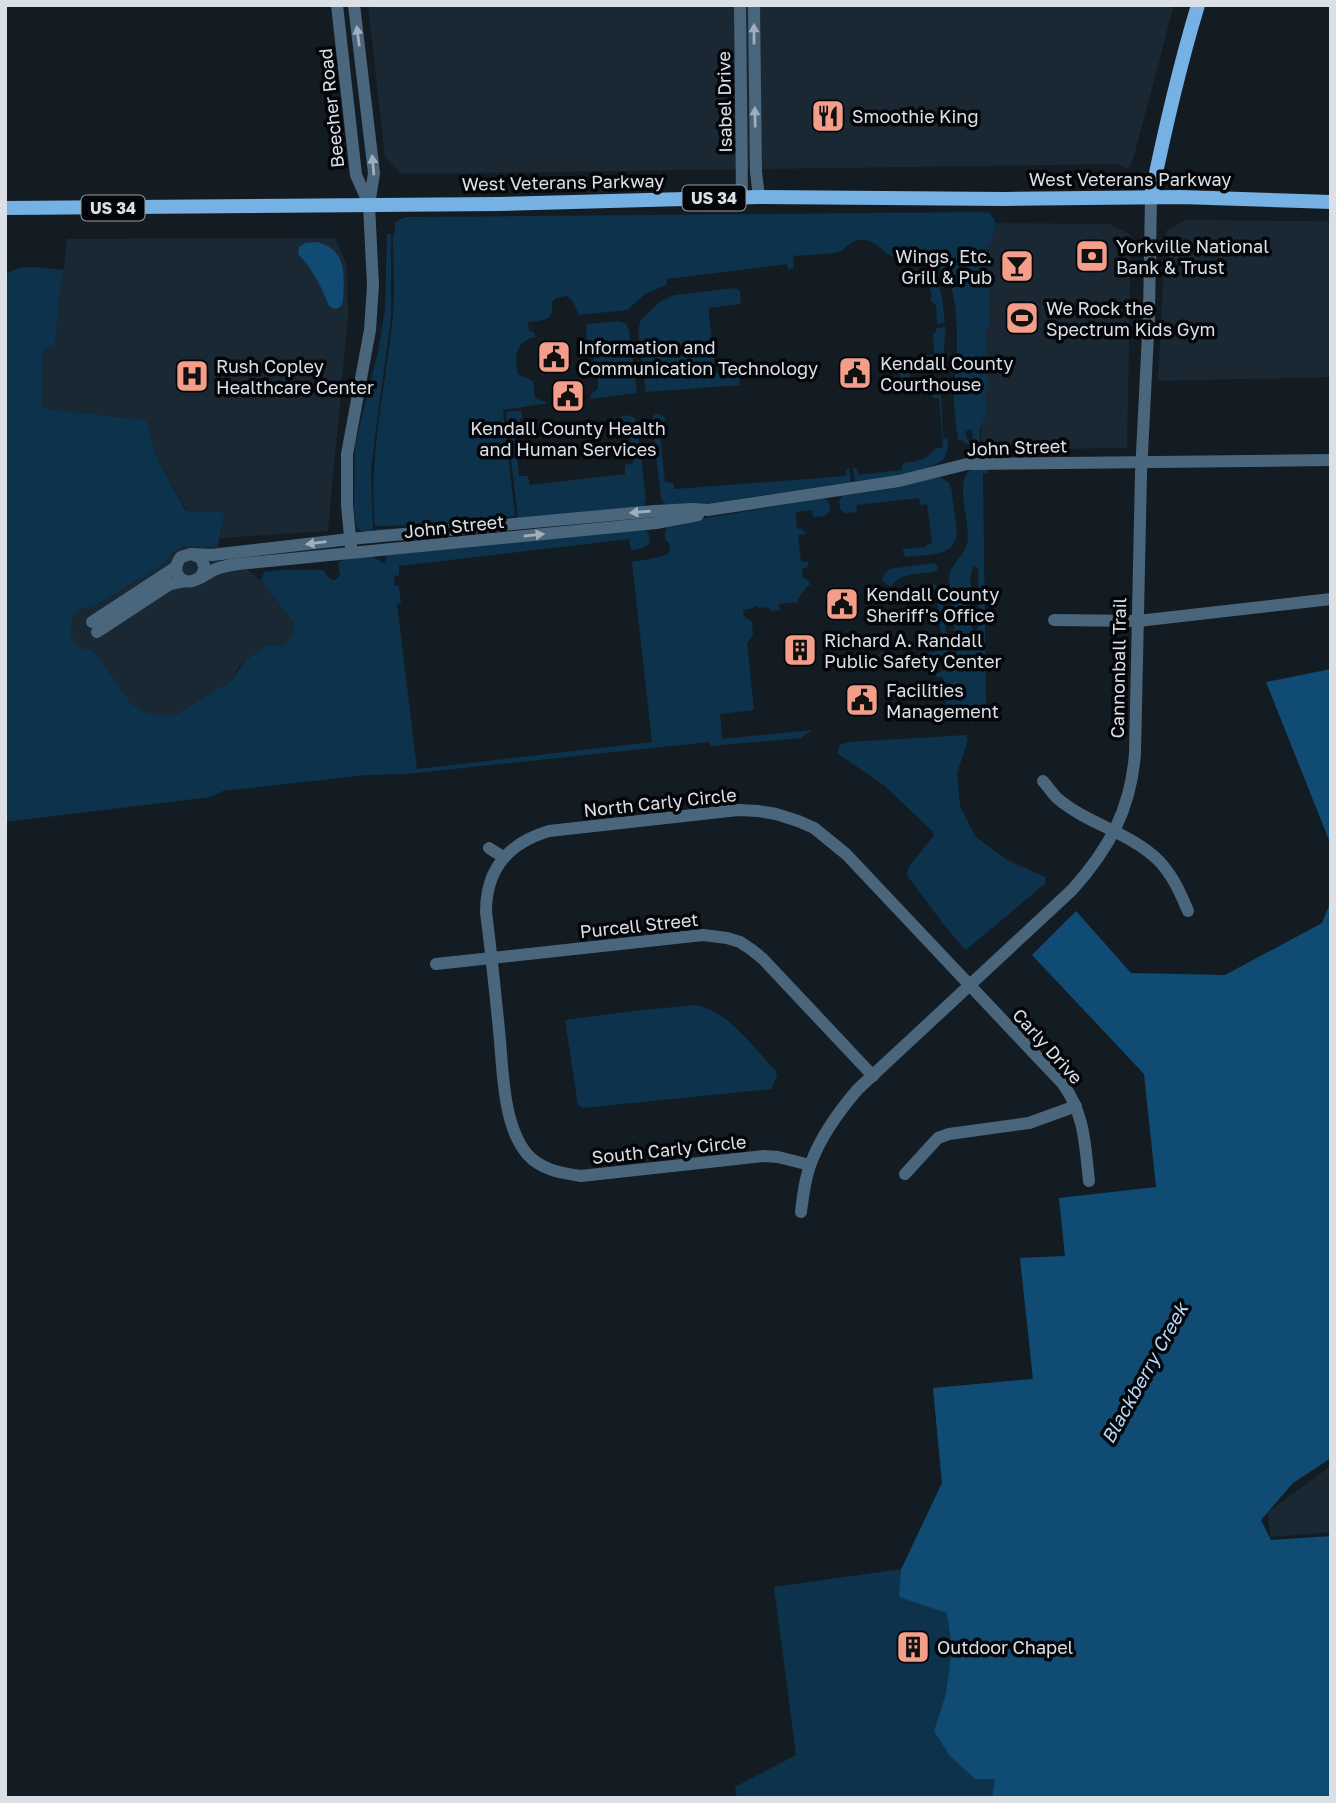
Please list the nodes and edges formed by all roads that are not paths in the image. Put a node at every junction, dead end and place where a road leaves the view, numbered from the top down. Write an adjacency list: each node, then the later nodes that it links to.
1 (337, 5): 10 (street, Beecher Road)
2 (354, 5): 10 (street, Beecher Road, one-way to 2)
3 (740, 5): 8 (street, Isabel Drive)
4 (754, 5): 6 (street, Isabel Drive, one-way to 4)
5 (1198, 5): 7 (main road, Cannonball Trail)
6 (759, 197): 7 (main road, West Veterans Parkway / US 34); 8 (main road, West Veterans Parkway / US 34)
7 (1151, 197): 9 (main road, West Veterans Parkway / US 34); 13 (street, Cannonball Trail)
8 (742, 198): 10 (main road, West Veterans Parkway / US 34)
9 (1331, 202)
10 (369, 205): 11 (main road, West Veterans Parkway / US 34); 15 (street, Beecher Road)
11 (5, 208)
12 (1331, 460): 13 (street, John Street)
13 (1142, 461): 14 (street, John Street); 24 (street, Cannonball Trail)
14 (708, 510): 15 (street, John Street, one-way to 15); 16 (street, John Street, one-way to 14)
15 (350, 539): 16 (street, Beecher Road); 18 (street, John Street, one-way to 18)
16 (352, 553): 18 (street, John Street)
17 (191, 554): 18 (street, John Street); 19 (street); 20 (street)
18 (243, 558): 20 (street, John Street)
19 (176, 567): 21 (street); 21 (street)
20 (200, 578): 21 (street)
21 (185, 581)
22 (1331, 599): 24 (street)
23 (1054, 620): 24 (street)
24 (1138, 621): 26 (street, Cannonball Trail)
25 (1043, 782): 26 (street)
26 (1115, 831): 29 (street); 32 (street, Cannonball Trail)
27 (489, 848): 28 (street)
28 (503, 857): 30 (street); 32 (street, North Carly Circle)
29 (1188, 911)
30 (491, 958): 31 (street, Purcell Street); 33 (street, Purcell Street); 35 (street, South Carly Circle)
31 (436, 964)
32 (969, 986): 33 (street, Cannonball Trail); 34 (street, Carly Drive)
33 (873, 1076): 35 (street, Cannonball Trail)
34 (1076, 1106): 36 (street); 37 (street, Carly Drive)
35 (810, 1165): 38 (street, Cannonball Trail)
36 (905, 1174)
37 (1089, 1181)
38 (801, 1212)

